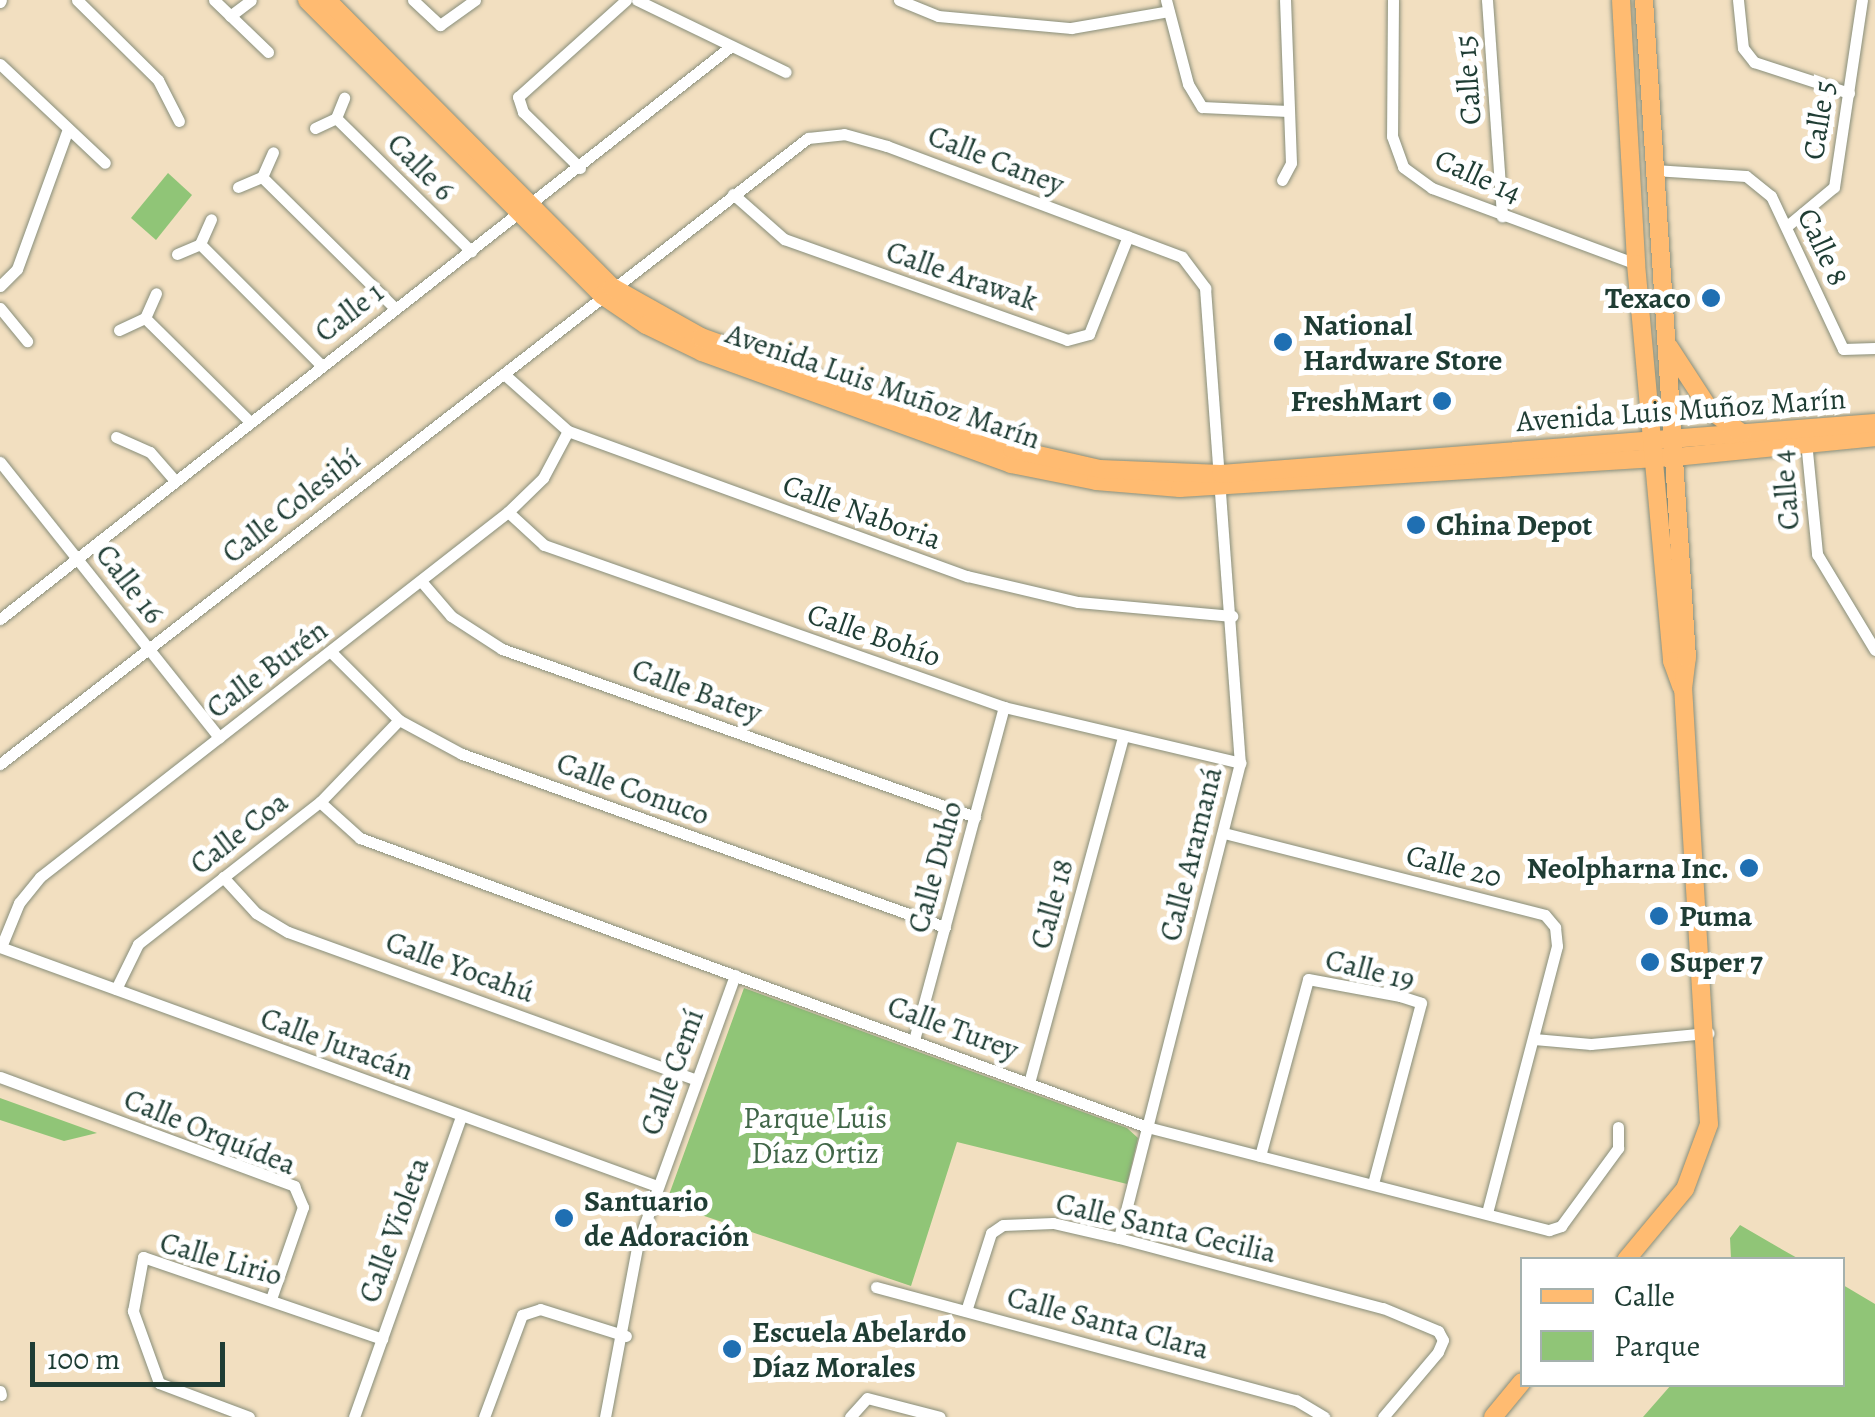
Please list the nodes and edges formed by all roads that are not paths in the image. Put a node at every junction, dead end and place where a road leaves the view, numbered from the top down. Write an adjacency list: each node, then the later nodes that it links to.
1 (77, 0): 30 (street)
2 (214, 0): 20 (street)
3 (251, 0): 20 (street)
4 (307, 0): 41 (main road, Avenida Luis Muñoz Marín)
5 (327, 0): 41 (main road, Avenida Luis Muñoz Marín)
6 (413, 0): 7 (street)
7 (476, 0)
8 (626, 0): 35 (street)
9 (637, 0): 22 (street)
10 (899, 0): 21 (street)
11 (942, 0): 21 (street)
12 (1284, 0): 28 (street)
13 (1393, 0): 42 (street, Calle 14)
14 (1487, 0): 42 (street, Calle 15)
15 (1622, 0): 49 (main road)
16 (1644, 0): 36 (main road)
17 (1738, 0): 26 (street)
18 (1862, 0): 26 (street, Calle 5)
19 (1167, 6): 21 (street); 28 (street)
20 (230, 16): 23 (street)
21 (938, 16)
22 (730, 47): 25 (street); 35 (street, Calle 1)
23 (268, 52)
24 (0, 64): 32 (street)
25 (786, 72)
26 (1849, 93): 44 (street, Calle 5)
27 (344, 98): 29 (street)
28 (1288, 111): 38 (street)
29 (336, 118): 31 (street); 47 (street, Calle 6)
30 (179, 121)
31 (316, 128)
32 (68, 129): 34 (street); 50 (street)
33 (273, 152): 37 (street)
34 (105, 163)
35 (580, 168): 41 (street, Calle 1)
36 (1654, 170): 44 (street, Calle 8); 58 (main road)
37 (262, 177): 39 (street); 54 (street)
38 (1282, 180)
39 (238, 187)
40 (733, 194): 45 (street, Calle Caney); 45 (street, Calle Arawak); 51 (street, Calle Caney)
41 (526, 209): 47 (street, Calle 1); 51 (main road, Avenida Luis Muñoz Marín)
42 (1502, 216): 49 (street, Calle 14)
43 (211, 219): 46 (street)
44 (1787, 226): 59 (street, Calle 8)
45 (1128, 236): 76 (street, Calle Caney)
46 (200, 244): 48 (street); 60 (street)
47 (471, 251): 54 (street, Calle 1)
48 (177, 254)
49 (1636, 264): 62 (main road)
50 (0, 286)
51 (607, 291): 61 (street, Calle Colesibí); 76 (main road, Avenida Luis Muñoz Marín)
52 (156, 292): 55 (street)
53 (0, 308): 57 (street)
54 (395, 308): 60 (street, Calle 1)
55 (146, 318): 56 (street); 63 (street)
56 (118, 330)
57 (27, 342)
58 (1667, 342): 66 (main road); 70 (main road)
59 (1875, 348)
60 (321, 365): 63 (street, Calle 1)
61 (504, 374): 65 (street, Calle Naboria); 84 (street, Calle Colesibí)
62 (1647, 384): 71 (main road); 73 (main road)
63 (249, 421): 75 (street, Calle 1)
64 (1875, 424): 67 (main road, Avenida Luis Muñoz Marín)
65 (568, 431): 78 (street, Calle Burén); 82 (street, Calle Naboria)
66 (1742, 433): 67 (main road, Avenida Luis Muñoz Marín); 70 (main road, Avenida Luis Muñoz Marín)
67 (1806, 435): 68 (main road, Avenida Luis Muñoz Marín); 72 (main road, Avenida Luis Muñoz Marín); 85 (street, Calle 4)
68 (1875, 436)
69 (116, 438): 75 (street)
70 (1674, 447): 71 (main road, Avenida Luis Muñoz Marín); 72 (main road, Avenida Luis Muñoz Marín); 77 (main road)
71 (1652, 449): 73 (main road, Avenida Luis Muñoz Marín); 79 (main road)
72 (1712, 450): 77 (main road)
73 (1615, 451): 76 (main road, Avenida Luis Muñoz Marín); 79 (main road)
74 (0, 462): 80 (street, Calle 16)
75 (174, 480): 80 (street, Calle 1)
76 (1221, 480): 82 (street, Calle Aramaná)
77 (1676, 505): 87 (main road)
78 (508, 512): 81 (street, Calle Burén); 88 (street, Calle Bohío)
79 (1659, 516): 87 (main road)
80 (77, 557): 83 (street, Calle 1); 84 (street, Calle 16)
81 (421, 581): 86 (street, Calle Burén); 95 (street, Calle Batey)
82 (1232, 616): 92 (street, Calle Aramaná)
83 (0, 618)
84 (148, 648): 90 (street, Calle 16); 93 (street, Calle Colesibí)
85 (1875, 650)
86 (331, 652): 89 (street, Calle Conuco); 90 (street, Calle Burén)
87 (1682, 689): 102 (main road)
88 (1004, 708): 91 (street, Calle Bohío); 95 (street, Calle Duho)
89 (399, 720): 94 (street, Calle Coa); 98 (street, Calle Conuco)
90 (219, 737): 99 (street, Calle Burén)
91 (1124, 737): 92 (street, Calle Bohío); 107 (street, Calle 18)
92 (1240, 763): 96 (street, Calle Aramaná)
93 (0, 764)
94 (320, 802): 97 (street, Calle Coa); 100 (street, Calle Turey)
95 (975, 816): 98 (street, Calle Duho)
96 (1224, 833): 103 (street, Calle 20); 109 (street, Calle Aramaná)
97 (223, 877): 101 (street, Calle Coa); 106 (street, Calle Yocahú)
98 (945, 927): 104 (street, Calle Duho)
99 (0, 947): 101 (street, Calle Juracán)
100 (735, 975): 104 (street, Calle Turey); 106 (street, Calle Cemí)
101 (116, 989): 108 (street, Calle Juracán)
102 (1708, 1033): 103 (street); 116 (main road)
103 (1534, 1039): 114 (street, Calle 20)
104 (914, 1040): 107 (street, Calle Turey)
105 (0, 1077): 118 (street, Calle Orquídea)
106 (696, 1080): 113 (street, Calle Cemí)
107 (1029, 1083): 109 (street, Calle Turey)
108 (462, 1116): 113 (street, Calle Juracán); 121 (street, Calle Violeta)
109 (1146, 1127): 111 (street, Calle Turey); 115 (street, Calle Aramaná)
110 (1618, 1127): 114 (street, Calle Turey)
111 (1260, 1156): 112 (street, Calle Turey); 112 (street, Calle 19)
112 (1373, 1184): 114 (street, Calle Turey)
113 (657, 1186): 120 (street, Calle Cemí)
114 (1487, 1212)
115 (1119, 1238): 119 (street, Calle Santa Cecilia); 130 (street, Calle Santa Cecilia)
116 (1629, 1257)
117 (876, 1286): 119 (street, Calle Santa Clara)
118 (270, 1299): 121 (street, Calle Lirio); 123 (street, Calle Lirio)
119 (966, 1311): 129 (street, Calle Santa Clara)
120 (626, 1336): 125 (street); 126 (street, Calle Cemí)
121 (382, 1338): 124 (street, Calle Violeta)
122 (1520, 1384): 131 (main road)
123 (249, 1417)
124 (354, 1417)
125 (484, 1417)
126 (606, 1417)
127 (850, 1417): 128 (street)
128 (940, 1417)
129 (1324, 1417)
130 (1383, 1417)
131 (1493, 1417)

